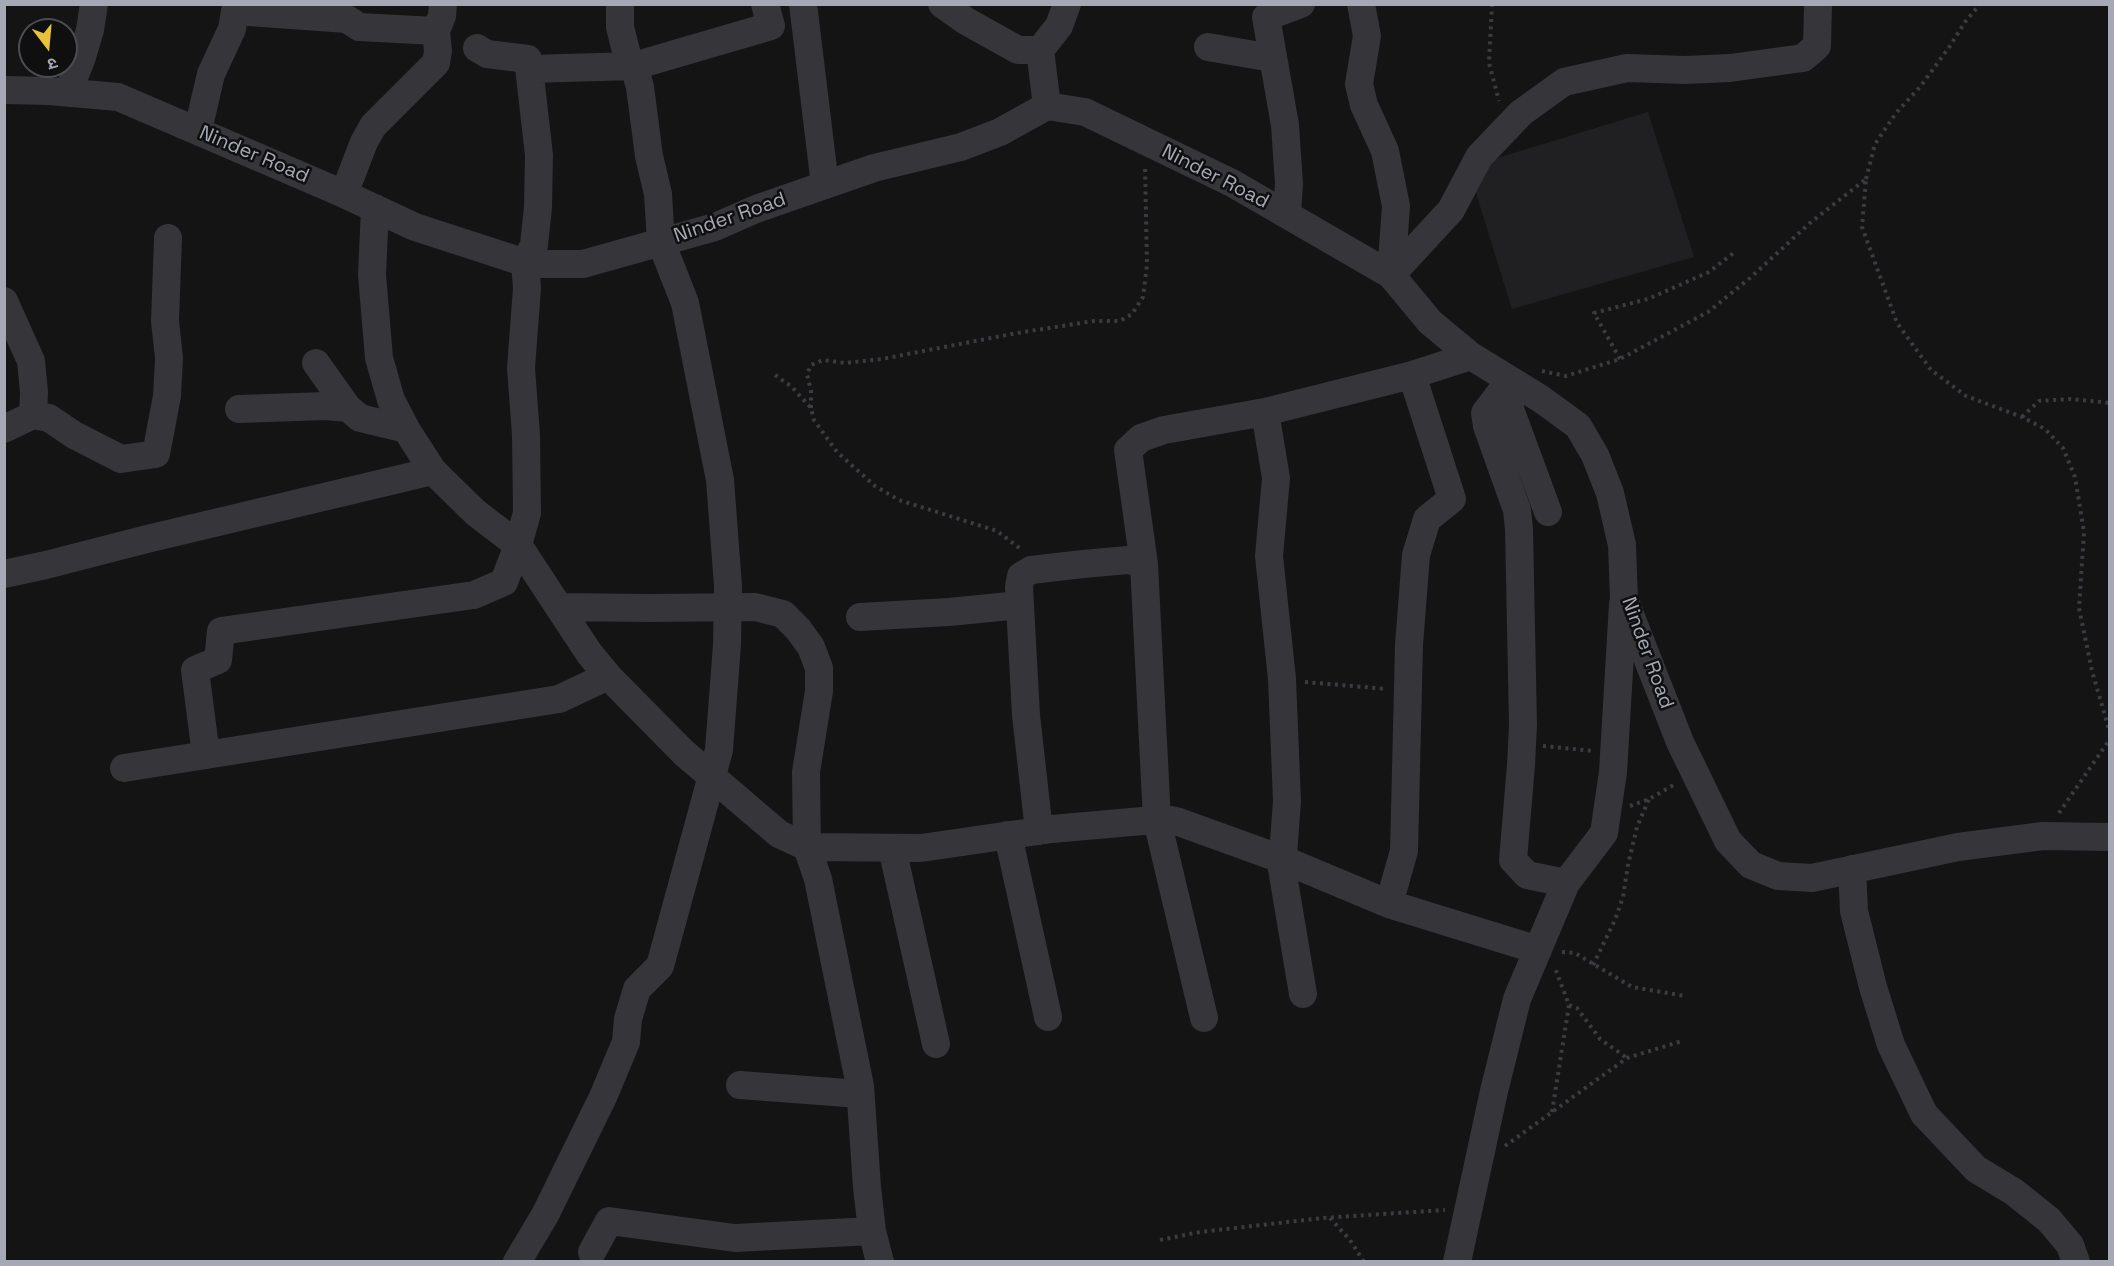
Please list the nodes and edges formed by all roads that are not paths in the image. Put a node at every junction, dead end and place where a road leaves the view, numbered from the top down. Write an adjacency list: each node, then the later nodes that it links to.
1 (94, 4): 19 (street)
2 (620, 4): 16 (street)
3 (765, 4): 16 (street)
4 (803, 4): 22 (street)
5 (942, 4): 14 (street)
6 (1067, 4): 14 (street)
7 (1301, 4): 10 (street)
8 (1361, 4): 29 (street)
9 (1818, 4): 29 (street)
10 (1261, 10): 15 (street)
11 (439, 18): 21 (street); 23 (street)
12 (1208, 47): 15 (street)
13 (477, 48): 17 (street)
14 (1040, 50): 20 (street)
15 (1272, 57): 25 (street)
16 (634, 66): 17 (street); 27 (street)
17 (530, 69): 28 (street)
18 (4, 90): 19 (street, Ninder Road)
19 (68, 92): 21 (street, Ninder Road)
20 (1047, 106): 22 (street, Ninder Road); 25 (street, Ninder Road)
21 (198, 130): 23 (street, Ninder Road)
22 (825, 185): 27 (street, Ninder Road)
23 (344, 194): 24 (street, Ninder Road)
24 (375, 208): 28 (street, Ninder Road); 40 (street)
25 (1287, 213): 29 (street, Ninder Road)
26 (168, 238): 38 (street)
27 (661, 242): 28 (street, Ninder Road); 49 (street)
28 (525, 263): 43 (street)
29 (1391, 275): 31 (street, Ninder Road)
30 (4, 301): 38 (street)
31 (1471, 356): 33 (street, Ninder Road); 34 (street)
32 (316, 363): 35 (street)
33 (1522, 374): 42 (street); 46 (street, Ninder Road); 63 (street)
34 (1412, 375): 37 (street); 64 (street)
35 (348, 408): 36 (street); 40 (street)
36 (239, 409)
37 (1265, 412): 44 (street); 61 (street)
38 (33, 415): 39 (street)
39 (4, 429)
40 (406, 429): 41 (street)
41 (433, 471): 43 (street); 45 (street)
42 (1548, 512)
43 (518, 545): 48 (street); 52 (street)
44 (1144, 564): 47 (street); 55 (street)
45 (4, 574)
46 (1624, 599): 62 (street, Ninder Road); 63 (street)
47 (1020, 605): 50 (street); 56 (street)
48 (559, 607): 49 (street); 51 (street)
49 (728, 607): 54 (street); 59 (street)
50 (860, 617)
51 (608, 676): 52 (street); 54 (street)
52 (206, 755): 53 (street)
53 (124, 768)
54 (712, 777): 59 (street); 74 (street)
55 (1157, 820): 56 (street); 61 (street); 68 (street)
56 (1039, 831): 57 (street)
57 (1008, 835): 60 (street); 67 (street)
58 (2109, 837): 62 (street, Ninder Road)
59 (807, 847): 60 (street); 71 (street)
60 (892, 848): 69 (street)
61 (1284, 860): 64 (street); 66 (street)
62 (1852, 869): 77 (street)
63 (1566, 883): 65 (street)
64 (1389, 904): 65 (street)
65 (1538, 950): 76 (street)
66 (1303, 994)
67 (1048, 1017)
68 (1204, 1018)
69 (936, 1044)
70 (740, 1085): 71 (street)
71 (860, 1094): 72 (street)
72 (872, 1231): 73 (street); 75 (street)
73 (592, 1252)
74 (517, 1262)
75 (880, 1262)
76 (1458, 1262)
77 (2076, 1262)

